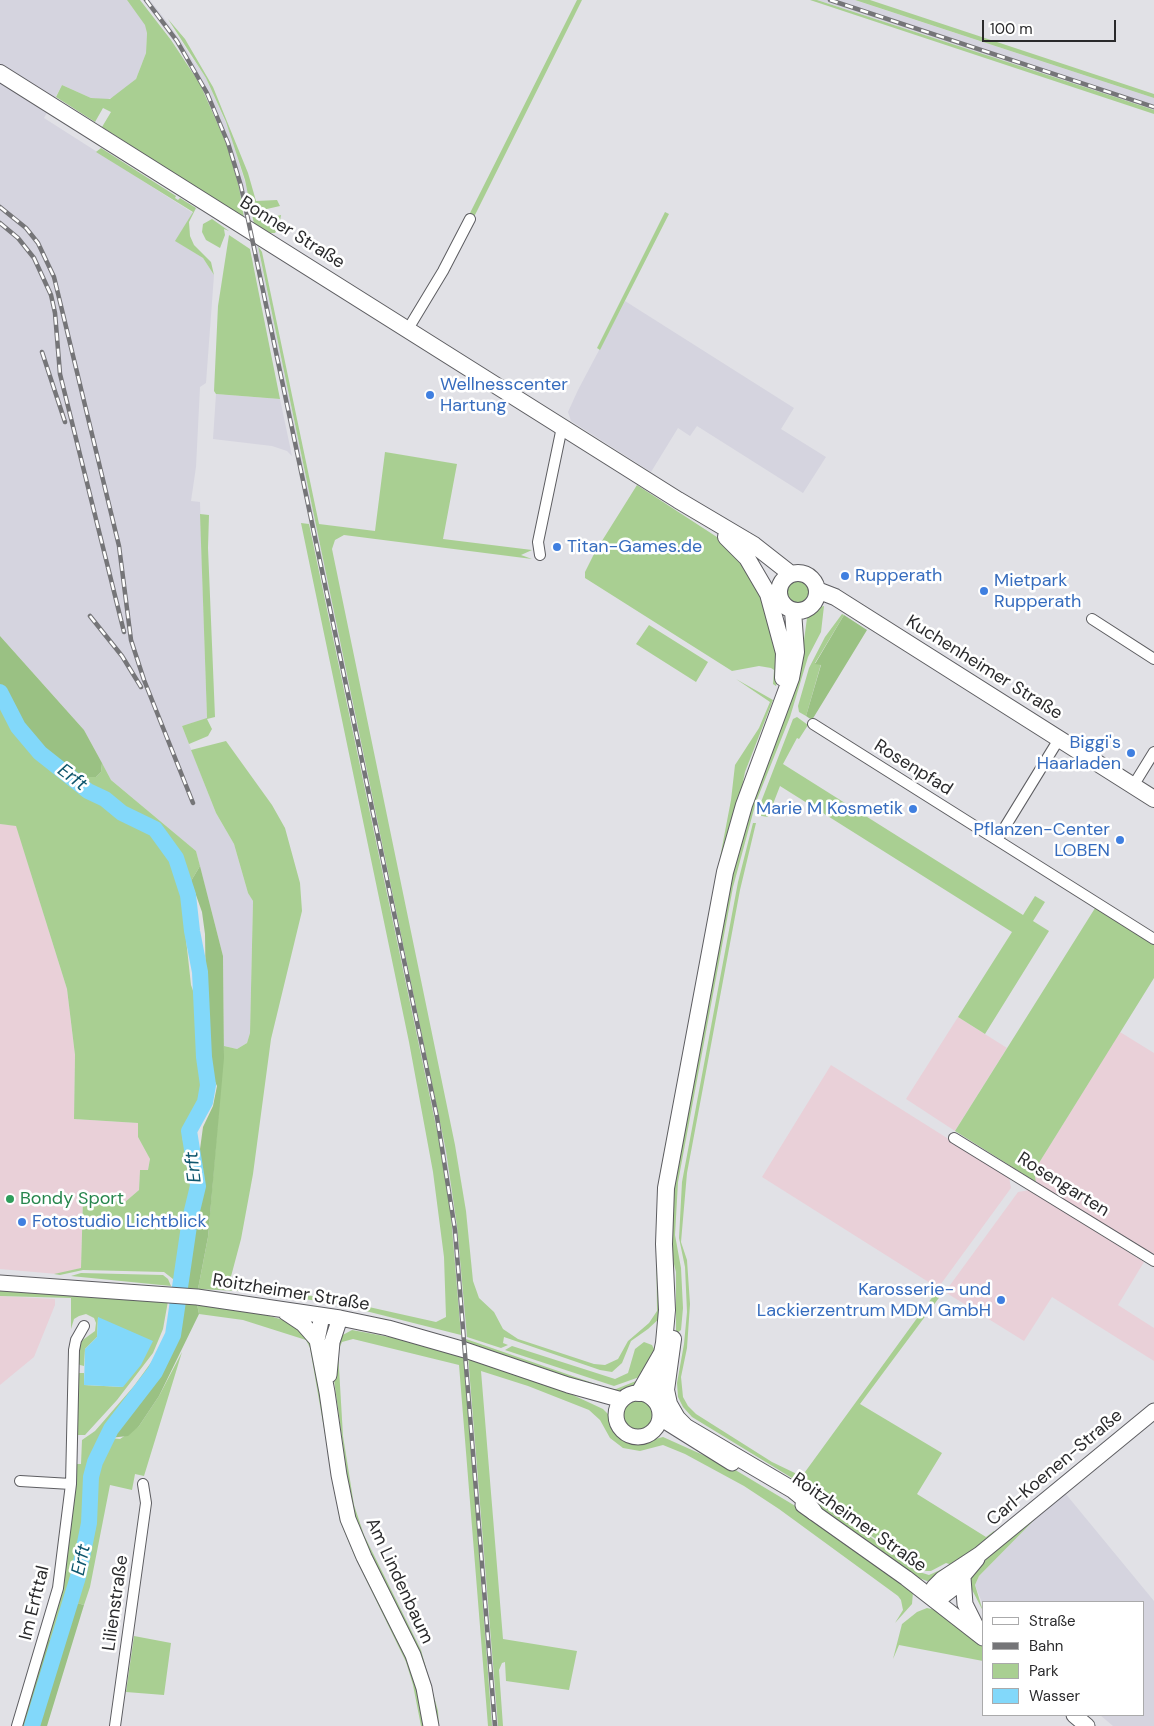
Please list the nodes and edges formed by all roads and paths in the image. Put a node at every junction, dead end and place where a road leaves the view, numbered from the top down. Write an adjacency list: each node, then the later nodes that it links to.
1 (0, 73): 3 (main road, Bonner Straße)
2 (470, 219): 3 (street)
3 (408, 329): 4 (main road, Bonner Straße)
4 (562, 426): 5 (main road); 6 (street)
5 (695, 509): 7 (main road); 15 (main road)
6 (540, 555)
7 (786, 578): 8 (main road); 8 (main road)
8 (807, 603): 12 (main road, Kuchenheimer Straße); 15 (main road)
9 (1092, 619): 10 (street)
10 (1154, 659)
11 (813, 724): 17 (street, Rosenpfad)
12 (1059, 739): 14 (main road, Kuchenheimer Straße); 17 (street)
13 (1154, 752): 14 (street)
14 (1133, 786): 16 (main road, Kuchenheimer Straße)
15 (749, 789): 20 (main road)
16 (1154, 798)
17 (997, 840): 18 (street, Rosenpfad)
18 (1154, 939)
19 (954, 1138): 21 (street, Rosengarten)
20 (665, 1251): 28 (main road); 38 (main road)
21 (1154, 1261)
22 (0, 1283): 23 (street, Roitzheimer Straße)
23 (279, 1309): 24 (street, Roitzheimer Straße); 27 (street)
24 (322, 1316): 25 (street, Roitzheimer Straße); 27 (street, Am Lindenbaum)
25 (340, 1318): 29 (street, Am Lindenbaum); 32 (street, Roitzheimer Straße)
26 (84, 1326): 36 (street, Im Erfttal)
27 (317, 1340): 29 (street, Am Lindenbaum)
28 (662, 1353): 30 (main road); 31 (main road)
29 (327, 1392): 47 (street, Am Lindenbaum)
30 (639, 1393): 31 (street); 32 (street)
31 (655, 1400): 34 (street)
32 (619, 1406): 34 (street)
33 (1154, 1411): 39 (street, Carl-Koenen-Straße)
34 (657, 1425): 38 (street, Roitzheimer Straße)
35 (20, 1481): 36 (street)
36 (71, 1484): 45 (street, Im Erfttal)
37 (143, 1484): 46 (street, Lilienstraße)
38 (814, 1512): 41 (street, Roitzheimer Straße)
39 (980, 1554): 40 (street, Carl-Koenen-Straße); 41 (street, Carl-Koenen-Straße)
40 (963, 1578): 41 (street, Carl-Koenen-Straße); 42 (street)
41 (932, 1597): 43 (street, Roitzheimer Straße)
42 (982, 1636)
43 (982, 1637)
44 (1075, 1716): 48 (street)
45 (17, 1726)
46 (115, 1726)
47 (431, 1726)
48 (1087, 1726)

